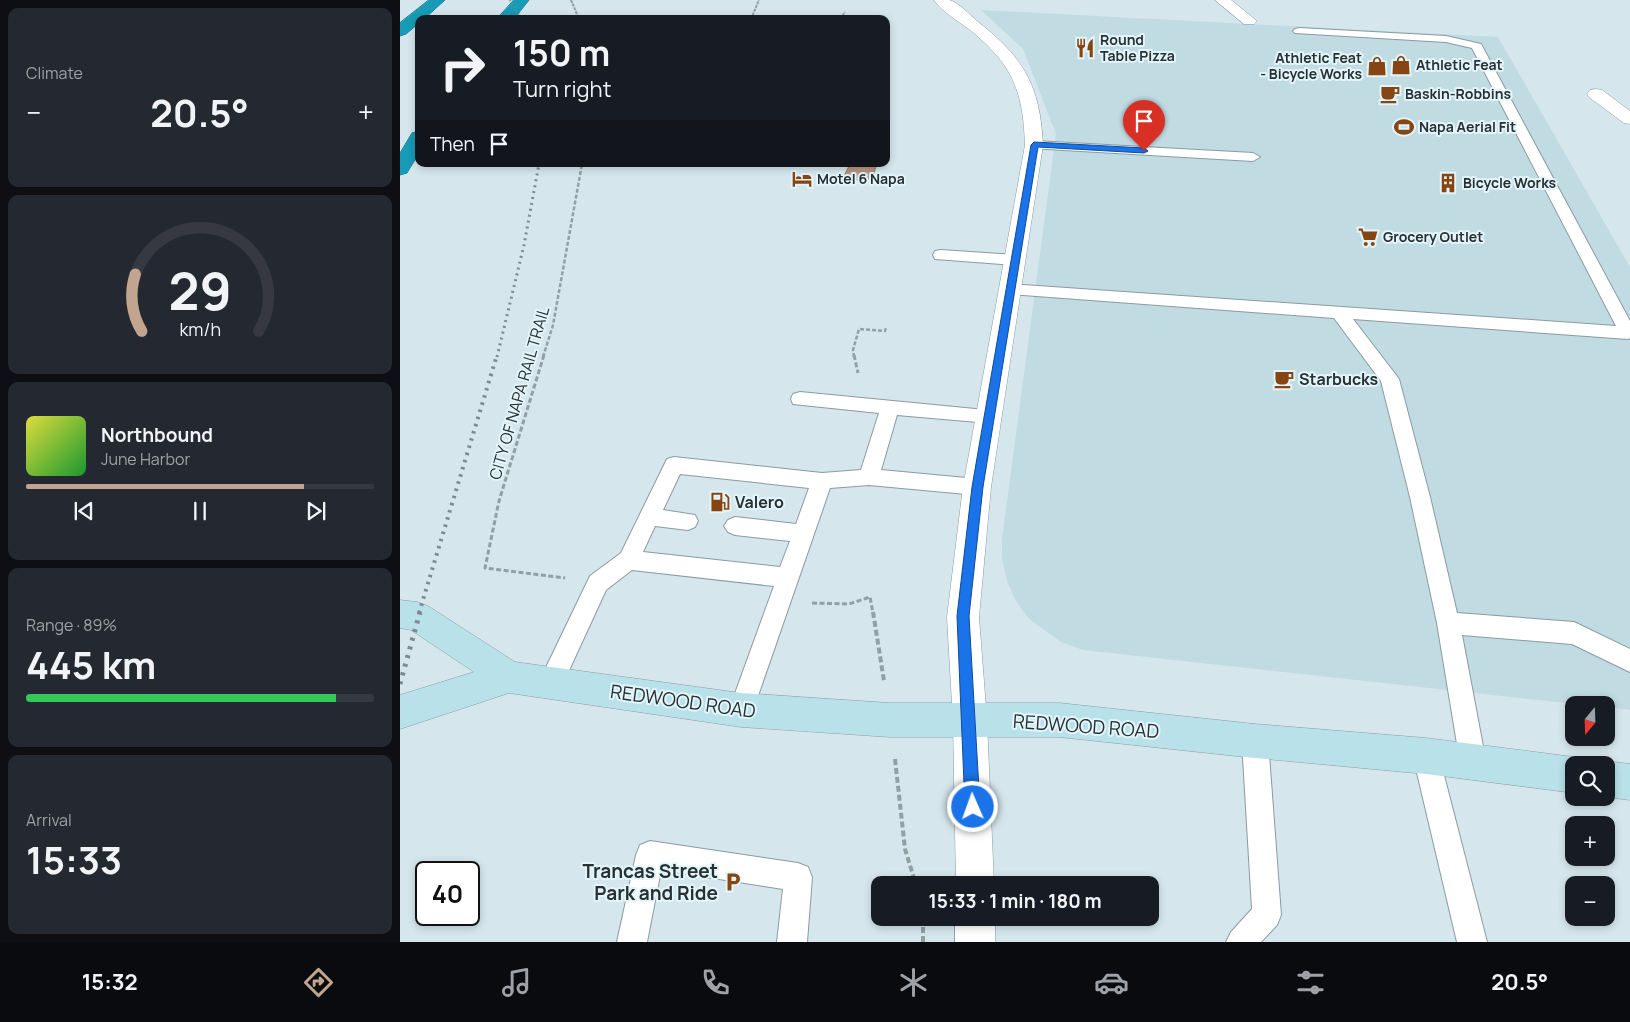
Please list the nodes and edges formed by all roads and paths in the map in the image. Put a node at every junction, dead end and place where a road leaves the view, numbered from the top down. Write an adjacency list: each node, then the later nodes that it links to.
1 (438, 0): 8 (highway)
2 (522, 0): 9 (highway)
3 (571, 0): 10 (path)
4 (759, 0): 11 (path)
5 (941, 0): 20 (street)
6 (1222, 0): 14 (street)
7 (845, 12): 12 (path)
8 (420, 15)
9 (509, 15)
10 (578, 15)
11 (752, 15)
12 (843, 15)
13 (415, 19): 15 (highway)
14 (1249, 21)
15 (400, 31)
16 (1299, 31): 27 (lane)
17 (1596, 94): 18 (street)
18 (1630, 119)
19 (415, 144): 23 (highway)
20 (1034, 145): 21 (lane); 25 (street)
21 (1253, 157)
22 (581, 167): 41 (path, CITY OF NAPA RAIL TRAIL)
23 (400, 169)
24 (941, 255): 25 (lane)
25 (1015, 260): 26 (street)
26 (1010, 289): 27 (lane); 32 (street)
27 (1340, 314): 44 (lane)
28 (886, 327): 29 (path)
29 (858, 373)
30 (800, 400): 31 (lane)
31 (890, 408): 32 (lane); 33 (lane)
32 (989, 416): 35 (street)
33 (869, 477): 34 (lane); 35 (lane)
34 (822, 481): 36 (lane); 39 (lane)
35 (978, 487): 50 (street)
36 (650, 518): 37 (lane); 40 (lane)
37 (688, 521)
38 (735, 526): 39 (lane)
39 (804, 534): 42 (lane)
40 (629, 560): 42 (lane); 47 (lane)
41 (485, 568)
42 (788, 578): 48 (lane)
43 (400, 614): 46 (main road, REDWOOD ROAD)
44 (1448, 623): 45 (lane); 53 (lane)
45 (1630, 661)
46 (509, 678): 47 (main road, REDWOOD ROAD); 49 (main road, REDWOOD ROAD)
47 (551, 682): 48 (main road, REDWOOD ROAD)
48 (741, 710): 50 (main road, REDWOOD ROAD)
49 (400, 712)
50 (970, 721): 51 (main road, REDWOOD ROAD); 59 (street)
51 (1255, 741): 52 (main road, REDWOOD ROAD); 66 (lane)
52 (1426, 756): 53 (main road, REDWOOD ROAD); 67 (lane)
53 (1473, 762): 54 (main road, REDWOOD ROAD)
54 (1565, 774)
55 (1615, 780): 56 (main road)
56 (1630, 782)
57 (905, 850): 58 (path)
58 (913, 876)
59 (975, 876)
60 (923, 926): 64 (path)
61 (975, 926): 65 (street)
62 (632, 942): 63 (lane)
63 (792, 942)
64 (923, 942)
65 (975, 942)
66 (1241, 942)
67 (1472, 942)

